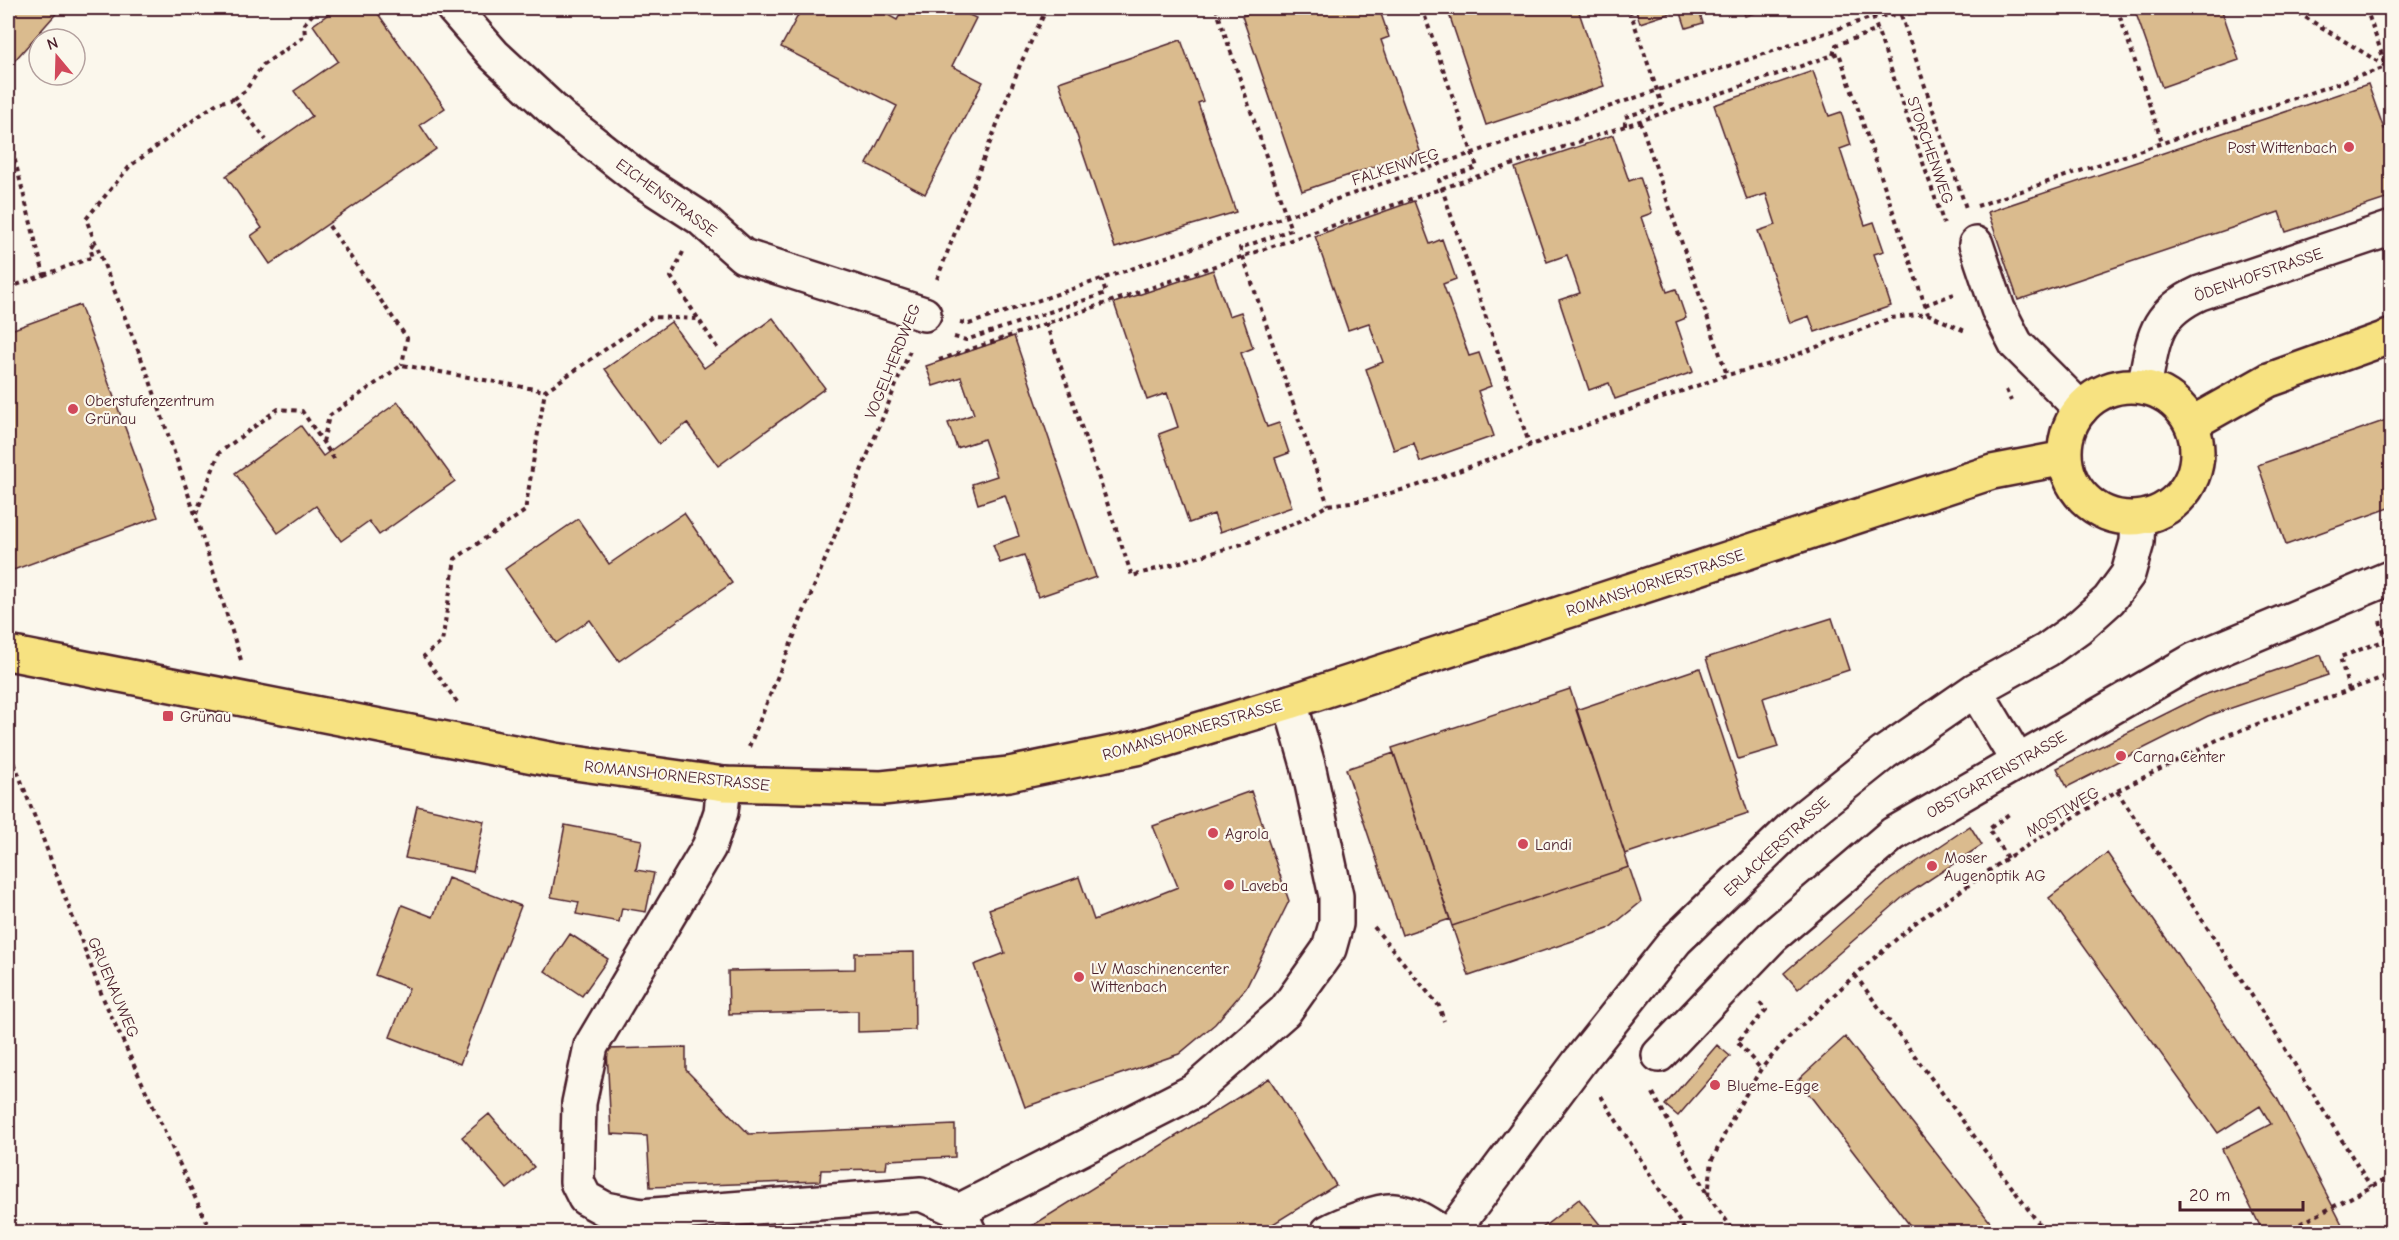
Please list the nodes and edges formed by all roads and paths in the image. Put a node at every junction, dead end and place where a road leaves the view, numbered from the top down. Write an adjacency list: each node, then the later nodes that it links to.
1 (318, 8): 20 (path)
2 (453, 8): 44 (street, EICHENSTRASSE)
3 (1047, 8): 44 (path, VOGELHERDWEG)
4 (1216, 8): 28 (path)
5 (1422, 8): 26 (path)
6 (1629, 8): 22 (path)
7 (1971, 8): 11 (path, FALKENWEG)
8 (2117, 8): 25 (path)
9 (2290, 8): 17 (path)
10 (2366, 8): 17 (path)
11 (1937, 9): 12 (path, FALKENWEG)
12 (1901, 15): 13 (path, FALKENWEG); 25 (path)
13 (1873, 17): 14 (path, STORCHENWEG); 26 (path, FALKENWEG)
14 (1878, 30): 15 (path); 31 (path, STORCHENWEG)
15 (1833, 55): 21 (path); 39 (path)
16 (2391, 58): 17 (path)
17 (2386, 67): 18 (path); 19 (path); 25 (path)
18 (2391, 70)
19 (2391, 83)
20 (234, 99): 24 (path); 32 (path)
21 (1640, 121): 22 (path); 51 (path)
22 (1625, 126): 27 (path)
23 (8, 133): 35 (path)
24 (266, 140)
25 (2163, 142)
26 (1472, 153): 27 (path); 28 (path, FALKENWEG)
27 (1442, 188): 34 (path); 59 (path)
28 (1286, 215): 34 (path); 36 (path, FALKENWEG)
29 (329, 226): 50 (path)
30 (2391, 228): 53 (street, ÖDENHOFSTRASSE)
31 (1961, 239): 56 (street)
32 (94, 242): 35 (path); 63 (path)
33 (686, 245): 43 (path)
34 (1243, 256): 42 (path); 62 (path)
35 (44, 275): 37 (path)
36 (1101, 279): 40 (path); 44 (path, FALKENWEG)
37 (8, 288)
38 (1956, 293): 39 (path)
39 (1925, 305): 41 (path)
40 (1057, 309): 42 (path); 44 (path)
41 (1928, 314): 46 (path); 51 (path)
42 (1060, 318): 45 (path)
43 (698, 319): 48 (path); 54 (path)
44 (921, 321): 75 (path, VOGELHERDWEG)
45 (1046, 323): 49 (path); 62 (path)
46 (1968, 333)
47 (2391, 336): 57 (main road)
48 (718, 349)
49 (939, 360)
50 (402, 365): 54 (path); 58 (path)
51 (1727, 375): 59 (path)
52 (2001, 380): 55 (path)
53 (2144, 387): 56 (main road); 57 (main road)
54 (545, 391): 72 (path)
55 (2011, 401)
56 (2081, 409): 60 (main road)
57 (2191, 424): 64 (main road)
58 (323, 442): 61 (path); 63 (path)
59 (1530, 446): 62 (path)
60 (2065, 458): 64 (main road); 73 (main road, ROMANSHORNERSTRASSE)
61 (335, 460)
62 (1328, 505)
63 (196, 515): 68 (path)
64 (2138, 518): 70 (street, ERLACKERSTRASSE)
65 (2391, 577): 76 (street, OBSTGARTENSTRASSE)
66 (8, 652): 77 (main road, ROMANSHORNERSTRASSE)
67 (2340, 657): 71 (path)
68 (244, 669)
69 (2391, 674): 71 (path, MOSTIWEG)
70 (1975, 690): 76 (street); 95 (street, ERLACKERSTRASSE)
71 (2349, 690): 78 (path, MOSTIWEG)
72 (458, 702)
73 (1290, 702): 77 (main road, ROMANSHORNERSTRASSE); 91 (street)
74 (8, 746): 92 (path, GRUENAUWEG)
75 (746, 755)
76 (2017, 760): 86 (street, OBSTGARTENSTRASSE)
77 (724, 784): 91 (street)
78 (2117, 791): 80 (path, MOSTIWEG); 89 (path)
79 (1989, 829): 80 (path)
80 (2007, 858): 82 (path, MOSTIWEG)
81 (1378, 932): 83 (path)
82 (1855, 975): 85 (path, MOSTIWEG); 98 (path)
83 (1444, 1021)
84 (1737, 1042): 85 (path)
85 (1761, 1069): 90 (path, MOSTIWEG)
86 (1653, 1070): 90 (path)
87 (1599, 1093): 96 (path)
88 (2391, 1176): 89 (path)
89 (2371, 1187): 99 (path)
90 (1708, 1196): 97 (path)
91 (964, 1222)
92 (211, 1233)
93 (1328, 1233): 94 (street)
94 (1441, 1233)
95 (1452, 1233)
96 (1686, 1233)
97 (1735, 1233)
98 (2045, 1233)
99 (2285, 1233)

